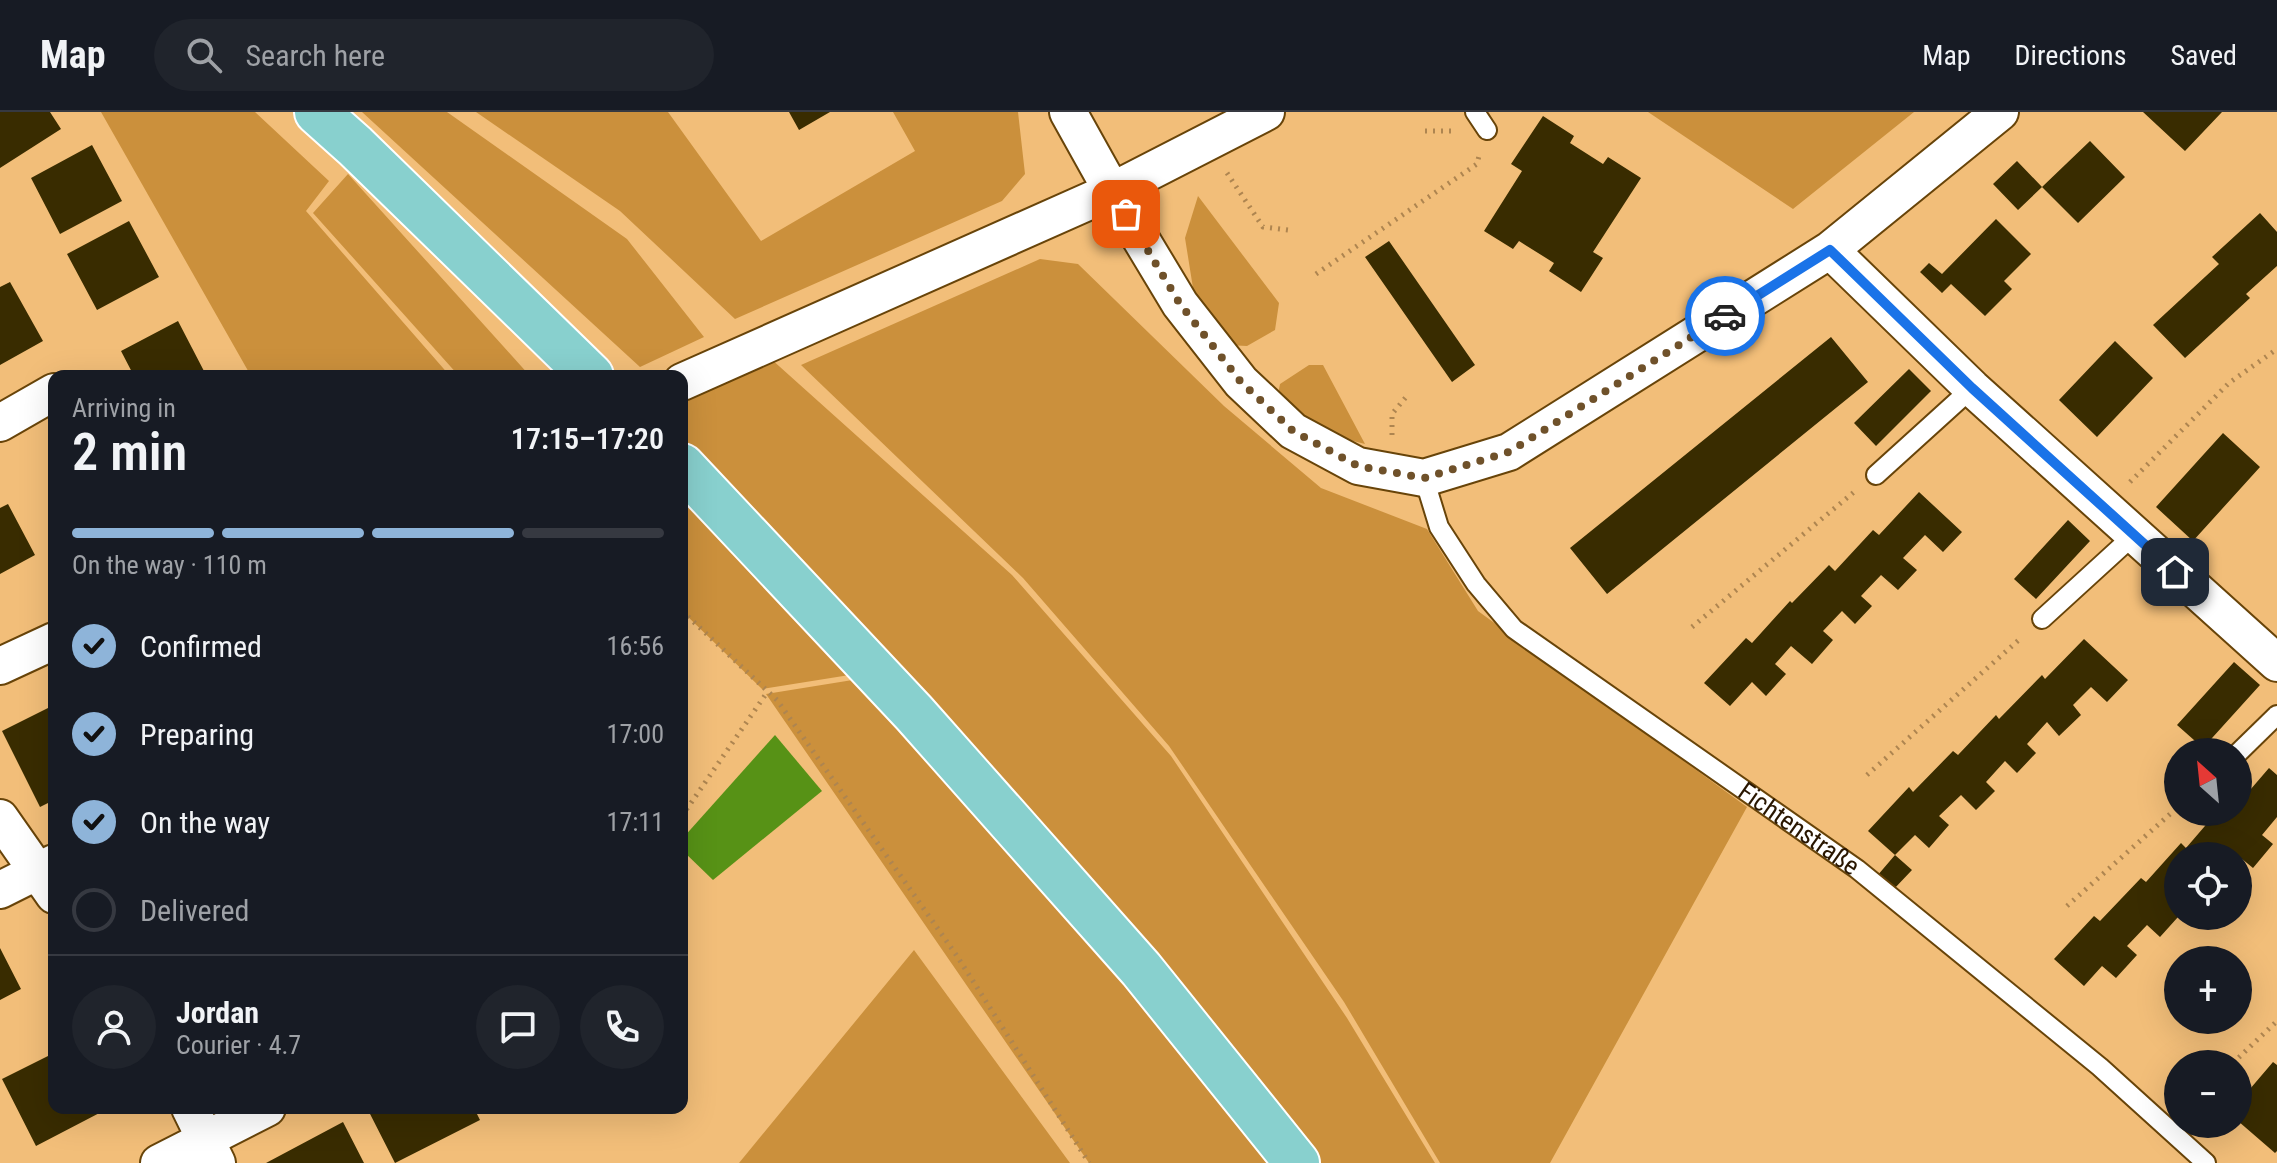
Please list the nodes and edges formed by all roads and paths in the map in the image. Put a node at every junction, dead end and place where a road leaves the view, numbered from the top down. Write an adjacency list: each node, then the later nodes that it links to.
1 (317, 112): 13 (main road)
2 (1068, 112): 8 (street)
3 (1266, 112): 7 (street)
4 (1475, 112): 6 (lane)
5 (2000, 112): 10 (street)
6 (1487, 130): 11 (path)
7 (1207, 143): 8 (street); 9 (path)
8 (1112, 191): 14 (street); 20 (street)
9 (1288, 230)
10 (1830, 250): 15 (street); 20 (street)
11 (1316, 274)
12 (2277, 349): 21 (path)
13 (585, 370)
14 (688, 379)
15 (1972, 388): 18 (lane); 21 (street)
16 (48, 395): 17 (street)
17 (0, 423)
18 (1876, 475): 25 (path)
19 (691, 476): 45 (main road)
20 (1424, 478): 46 (lane, Fichtenstraße)
21 (2105, 508): 22 (street)
22 (2134, 535): 24 (lane); 27 (street)
23 (688, 617): 29 (path)
24 (2042, 619): 32 (path)
25 (1692, 627)
26 (48, 644): 28 (street)
27 (2277, 663)
28 (0, 666)
29 (768, 691): 33 (path); 44 (path)
30 (2277, 715): 31 (lane)
31 (2252, 739)
32 (1867, 775)
33 (688, 807)
34 (0, 818): 36 (street)
35 (2164, 819): 38 (path)
36 (48, 876): 37 (street)
37 (0, 890)
38 (2067, 906)
39 (2277, 1021): 40 (path)
40 (2247, 1050)
41 (254, 1114): 42 (street)
42 (204, 1137): 43 (street)
43 (159, 1163)
44 (1089, 1163)
45 (1297, 1163)
46 (2206, 1163)

